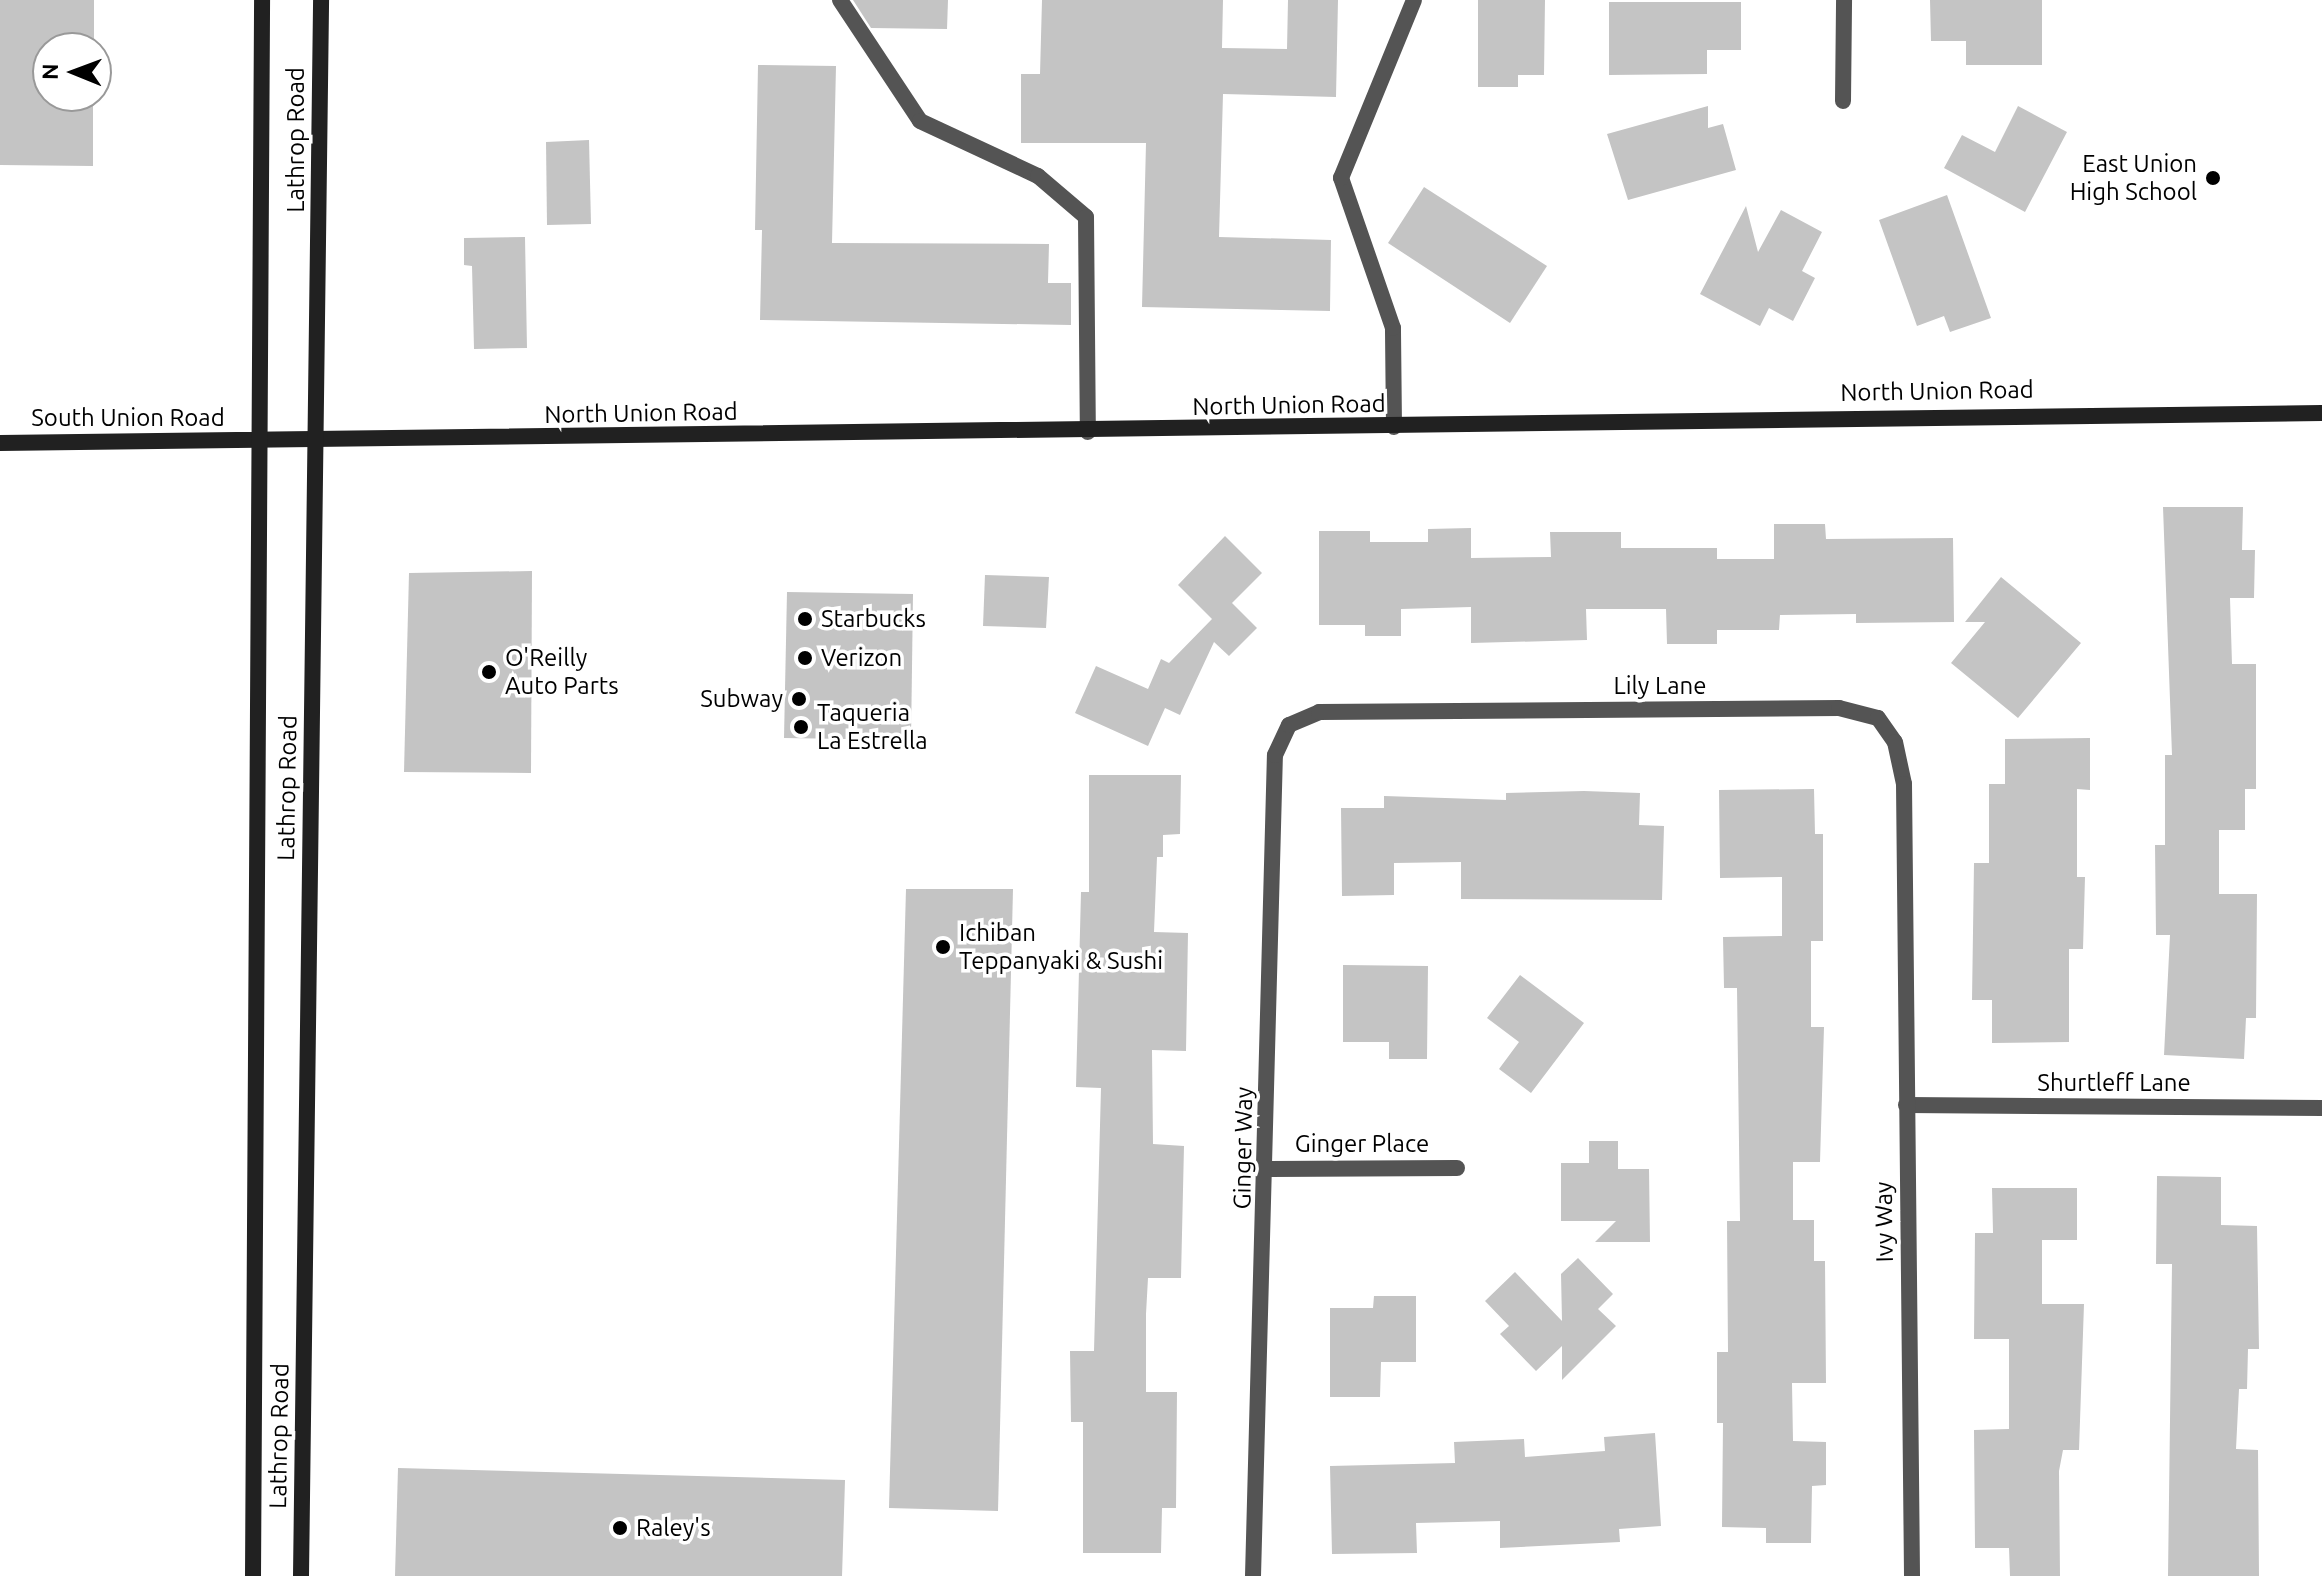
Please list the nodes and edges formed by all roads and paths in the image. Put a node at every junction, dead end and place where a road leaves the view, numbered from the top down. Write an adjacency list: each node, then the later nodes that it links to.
1 (262, 0): 10 (main road, Lathrop Road)
2 (321, 0): 11 (main road, Lathrop Road)
3 (840, 0): 9 (street)
4 (1414, 0): 8 (street)
5 (1844, 0): 6 (street)
6 (1843, 101)
7 (2322, 413): 8 (main road, North Union Road)
8 (1394, 427): 9 (main road, North Union Road)
9 (1088, 432): 11 (main road, North Union Road)
10 (257, 441): 11 (main road, North Union Road); 12 (main road, South Union Road); 19 (main road, Lathrop Road)
11 (316, 441): 20 (main road, Lathrop Road)
12 (0, 443)
13 (1289, 725): 14 (street, Lily Lane); 18 (street, Ginger Way)
14 (1904, 867): 15 (street, Ivy Way)
15 (1906, 1105): 16 (street, Shurtleff Lane); 22 (street, Ivy Way)
16 (2322, 1108)
17 (1457, 1168): 18 (street, Ginger Place)
18 (1268, 1169): 21 (street, Ginger Way)
19 (253, 1576)
20 (301, 1576)
21 (1253, 1576)
22 (1912, 1576)

